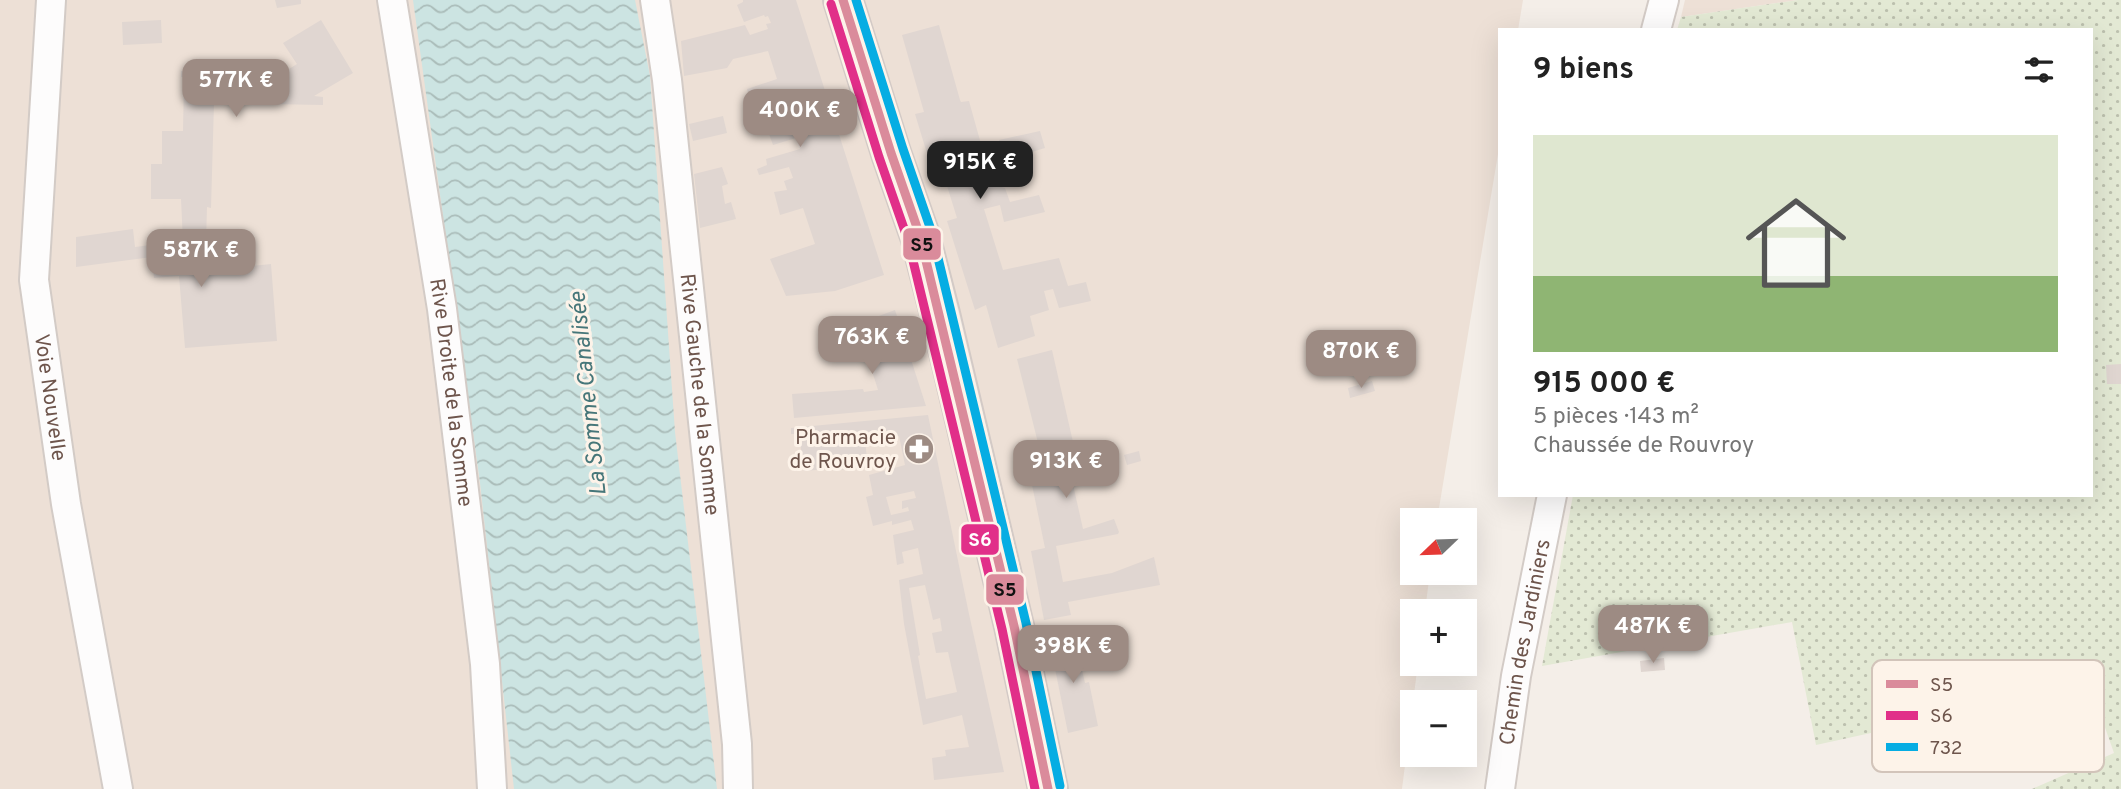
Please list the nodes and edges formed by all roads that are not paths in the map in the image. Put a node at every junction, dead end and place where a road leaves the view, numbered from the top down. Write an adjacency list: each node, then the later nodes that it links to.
1 (51, 0): 8 (street, Voie Nouvelle)
2 (392, 0): 9 (street, Rive Droite de la Somme)
3 (655, 0): 10 (street, Rive Gauche de la Somme)
4 (844, 0): 11 (main road)
5 (1664, 0): 6 (street)
6 (1657, 28)
7 (1552, 497): 12 (street, Chemin des Jardiniers)
8 (118, 789)
9 (492, 789)
10 (738, 789)
11 (1048, 789)
12 (1500, 789)

